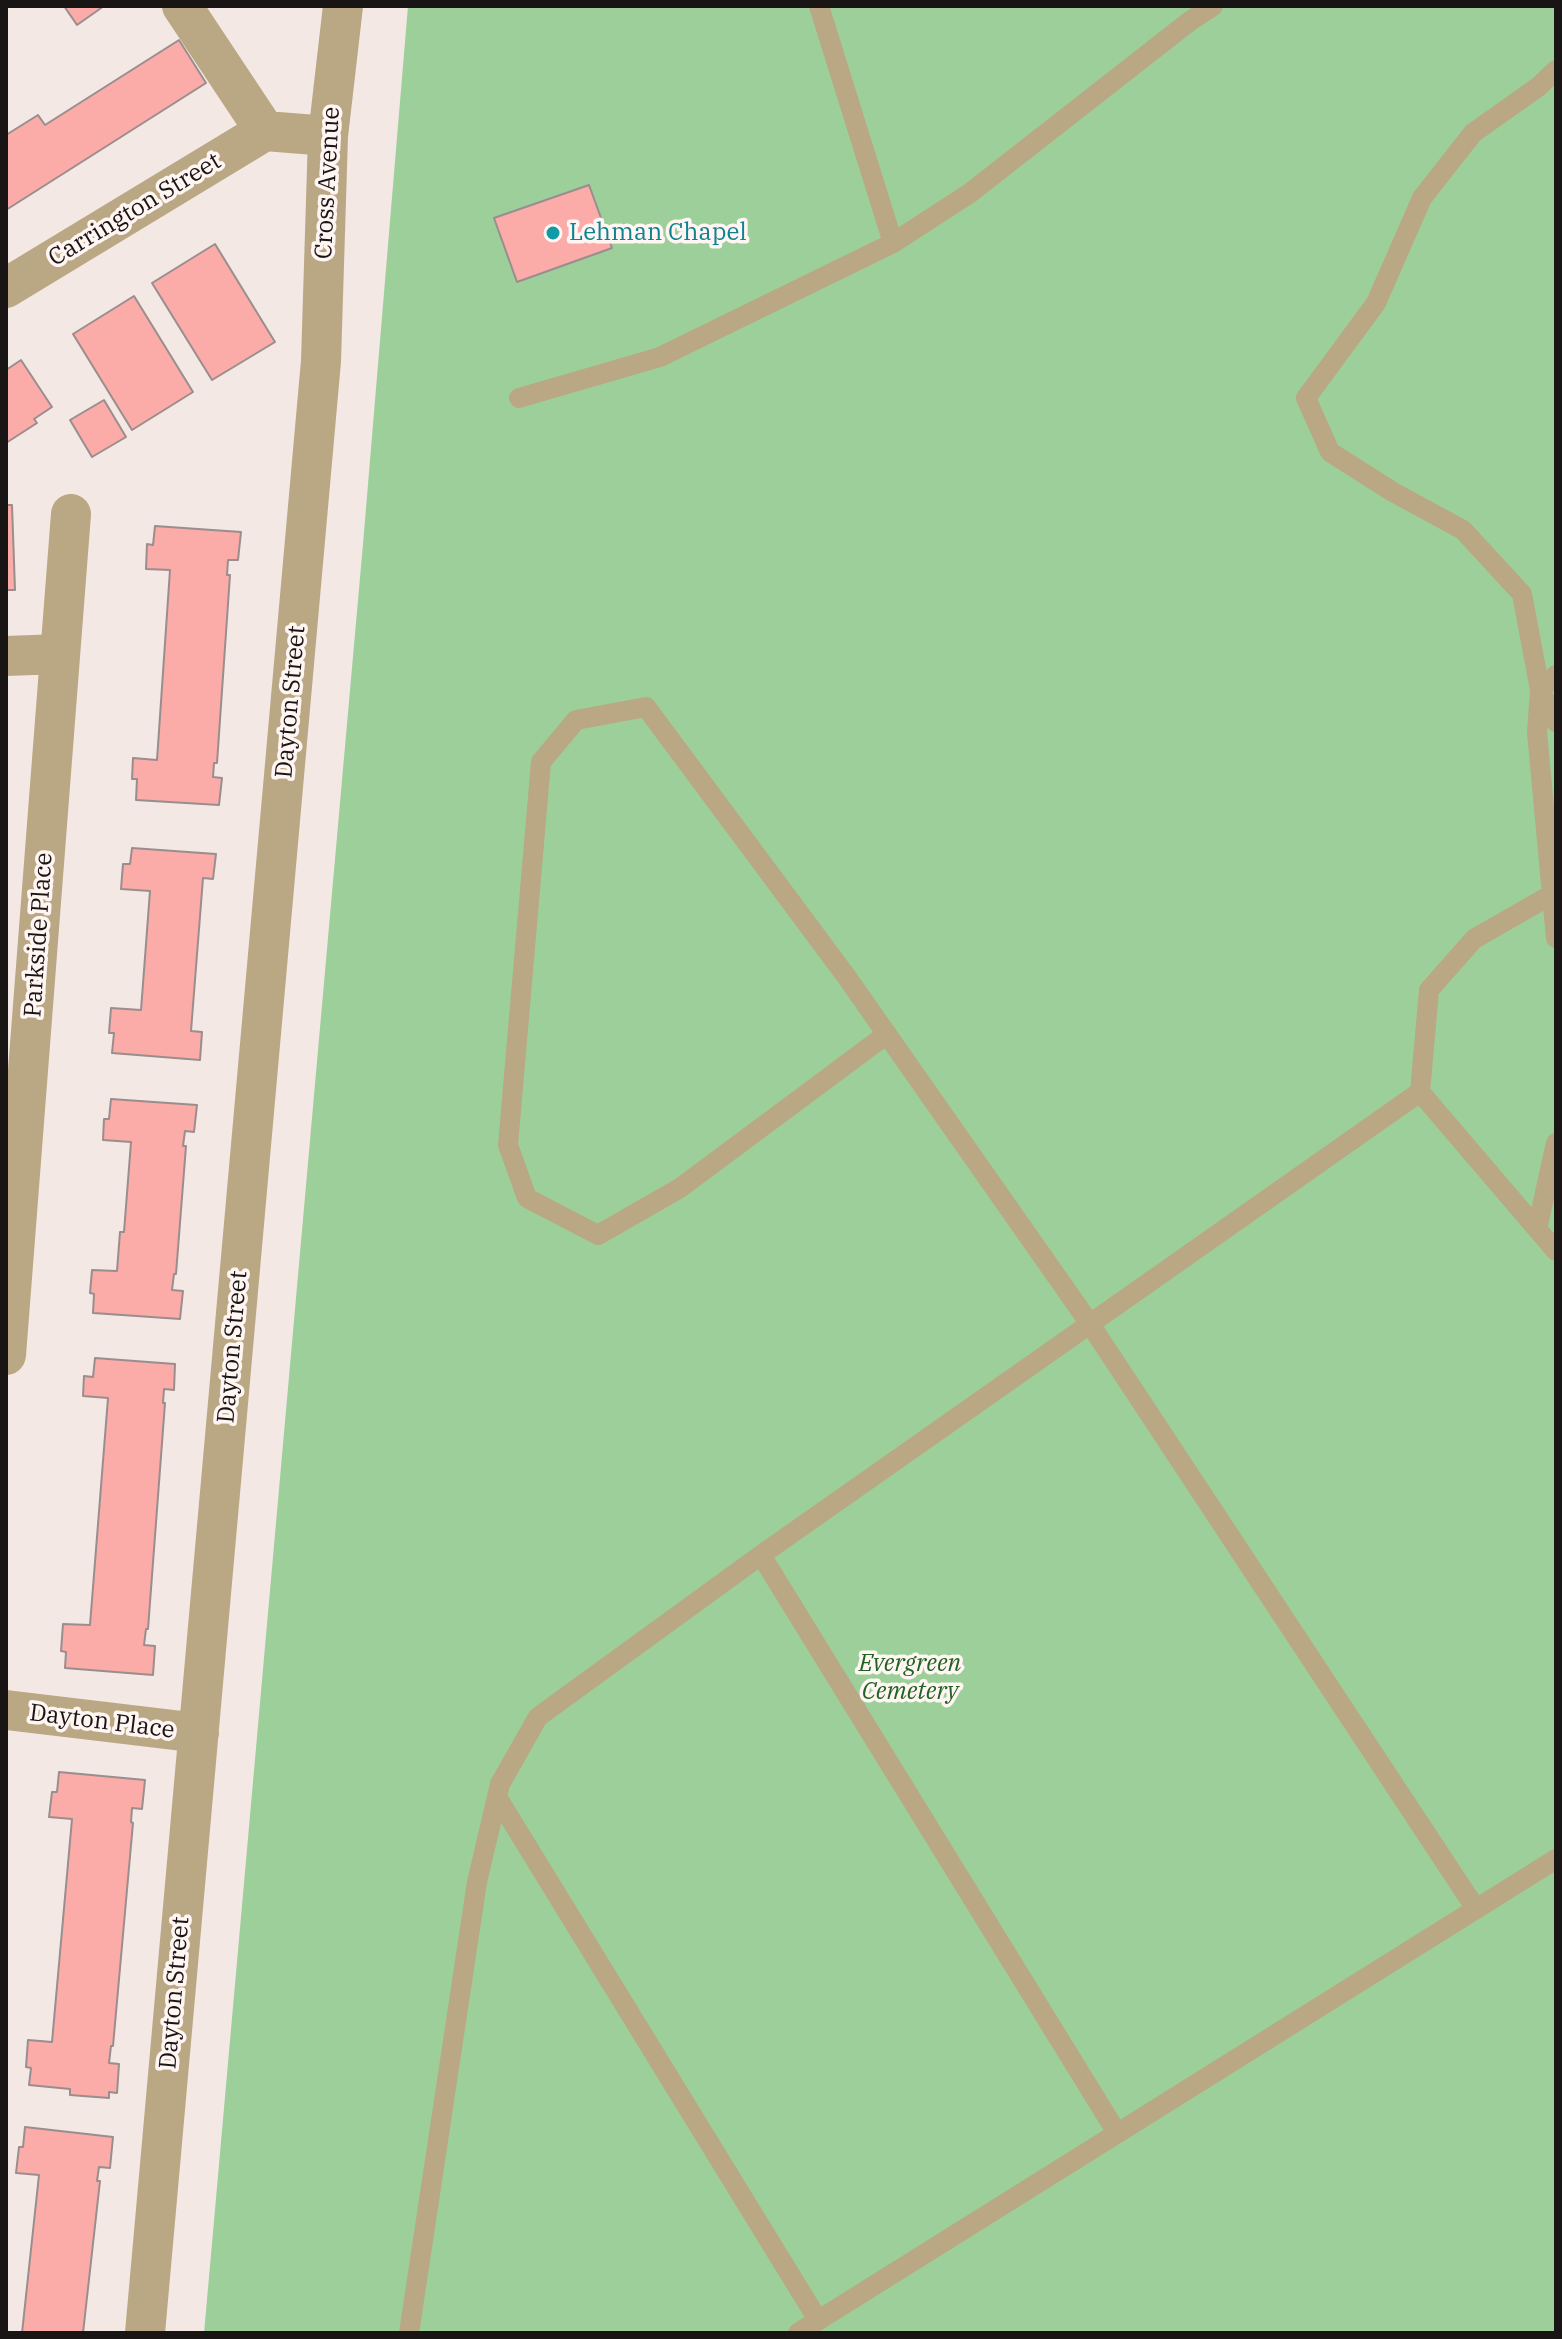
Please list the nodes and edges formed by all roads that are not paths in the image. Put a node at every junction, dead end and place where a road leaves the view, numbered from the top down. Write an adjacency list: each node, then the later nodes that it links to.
1 (182, 6): 6 (street)
2 (343, 6): 7 (street, Cross Avenue)
3 (819, 6): 8 (lane)
4 (1213, 6): 8 (lane)
5 (1556, 70): 16 (lane)
6 (265, 131): 7 (street); 9 (street, Carrington Street)
7 (328, 136): 10 (street, Cross Avenue)
8 (893, 243): 11 (lane)
9 (6, 288)
10 (321, 361): 29 (street, Dayton Street)
11 (519, 398)
12 (71, 514): 13 (street, Parkside Place)
13 (60, 654): 14 (street); 26 (street, Parkside Place)
14 (6, 656)
15 (1556, 675): 16 (lane)
16 (1540, 690): 17 (lane); 18 (lane)
17 (1556, 722)
18 (1553, 893): 19 (lane); 21 (lane)
19 (1556, 938)
20 (887, 1034): 20 (lane); 25 (lane)
21 (1420, 1092): 23 (lane); 25 (lane)
22 (1556, 1143): 23 (lane)
23 (1537, 1229): 24 (lane)
24 (1556, 1251)
25 (1090, 1324): 27 (lane); 32 (lane)
26 (6, 1355)
27 (761, 1555): 30 (lane); 33 (lane)
28 (6, 1710): 29 (street, Dayton Place)
29 (199, 1733): 35 (street, Dayton Street)
30 (497, 1797): 34 (lane); 36 (lane)
31 (1556, 1859): 32 (lane)
32 (1476, 1909): 33 (lane)
33 (1117, 2133): 34 (lane)
34 (818, 2320): 37 (lane)
35 (145, 2333)
36 (409, 2333)
37 (798, 2333)

